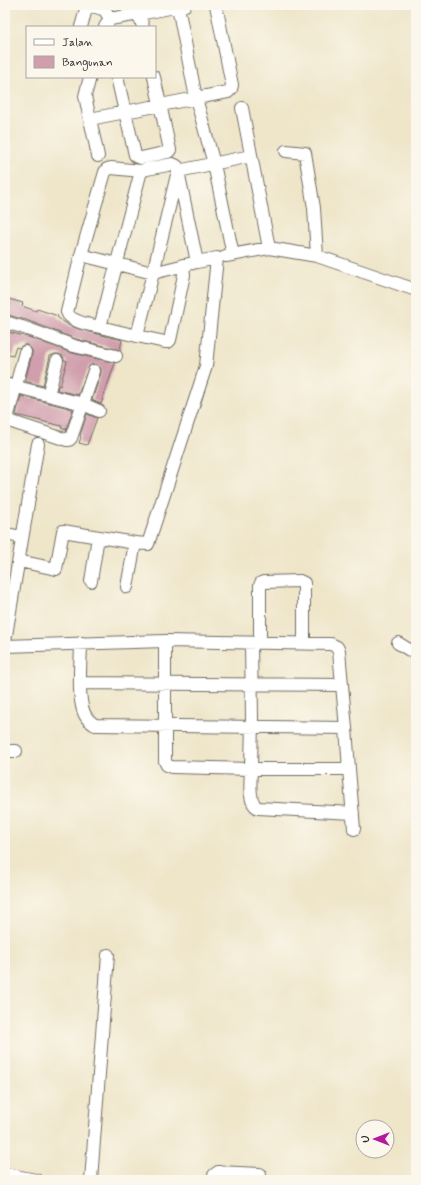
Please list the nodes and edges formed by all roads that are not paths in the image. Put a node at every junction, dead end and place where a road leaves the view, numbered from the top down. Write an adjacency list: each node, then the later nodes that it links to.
1 (216, 5): 10 (street)
2 (182, 6): 3 (street); 10 (street)
3 (147, 10): 4 (street); 6 (street)
4 (106, 19): 5 (street)
5 (80, 26)
6 (142, 26)
7 (90, 78): 14 (street)
8 (117, 78): 13 (street)
9 (154, 78): 11 (street)
10 (196, 98): 11 (street); 18 (street)
11 (161, 105): 13 (street); 13 (street)
12 (242, 108): 17 (street)
13 (125, 113): 14 (street)
14 (90, 119): 16 (street)
15 (286, 151): 24 (street)
16 (98, 156)
17 (251, 156): 18 (street); 21 (street)
18 (214, 164): 19 (street); 23 (street)
19 (178, 171): 20 (street); 26 (street); 29 (street)
20 (141, 172): 22 (street); 27 (street)
21 (269, 248): 23 (street); 24 (street)
22 (81, 255): 27 (street); 32 (street)
23 (233, 255): 25 (street)
24 (317, 256): 30 (street)
25 (217, 258): 26 (street); 46 (street)
26 (196, 262): 28 (street)
27 (117, 264): 29 (street); 32 (street)
28 (183, 266): 29 (street); 33 (street)
29 (153, 273): 33 (street)
30 (416, 290)
31 (5, 322): 35 (street)
32 (100, 327): 33 (street)
33 (137, 336)
34 (24, 352): 38 (street)
35 (116, 356)
36 (57, 361): 39 (street)
37 (94, 371): 40 (street)
38 (10, 385): 39 (street); 40 (street)
39 (48, 395): 40 (street)
40 (83, 404): 41 (street)
41 (99, 411)
42 (38, 444): 44 (street)
43 (5, 534): 44 (street)
44 (22, 537): 47 (street)
45 (98, 537): 46 (street); 47 (street); 48 (street)
46 (135, 543): 49 (street)
47 (19, 561): 50 (street)
48 (91, 581)
49 (127, 587)
50 (5, 641)
51 (165, 641): 52 (street); 53 (street); 59 (street)
52 (255, 642): 54 (street); 54 (street); 60 (street)
53 (81, 643): 56 (street); 58 (street)
54 (304, 643): 61 (street)
55 (398, 643): 57 (street)
56 (5, 646)
57 (416, 654)
58 (80, 683): 59 (street); 62 (street)
59 (165, 683): 60 (street); 62 (street)
60 (252, 684): 61 (street); 63 (street)
61 (342, 685): 64 (street)
62 (165, 725): 63 (street); 65 (street)
63 (252, 726): 64 (street); 65 (street)
64 (346, 728): 66 (street)
65 (251, 769): 66 (street); 67 (street)
66 (348, 769): 67 (street)
67 (353, 813): 68 (street)
68 (354, 829)
69 (108, 955): 73 (street)
70 (5, 1174): 72 (street)
71 (260, 1174): 74 (street)
72 (36, 1180)
73 (91, 1180)
74 (214, 1180)

